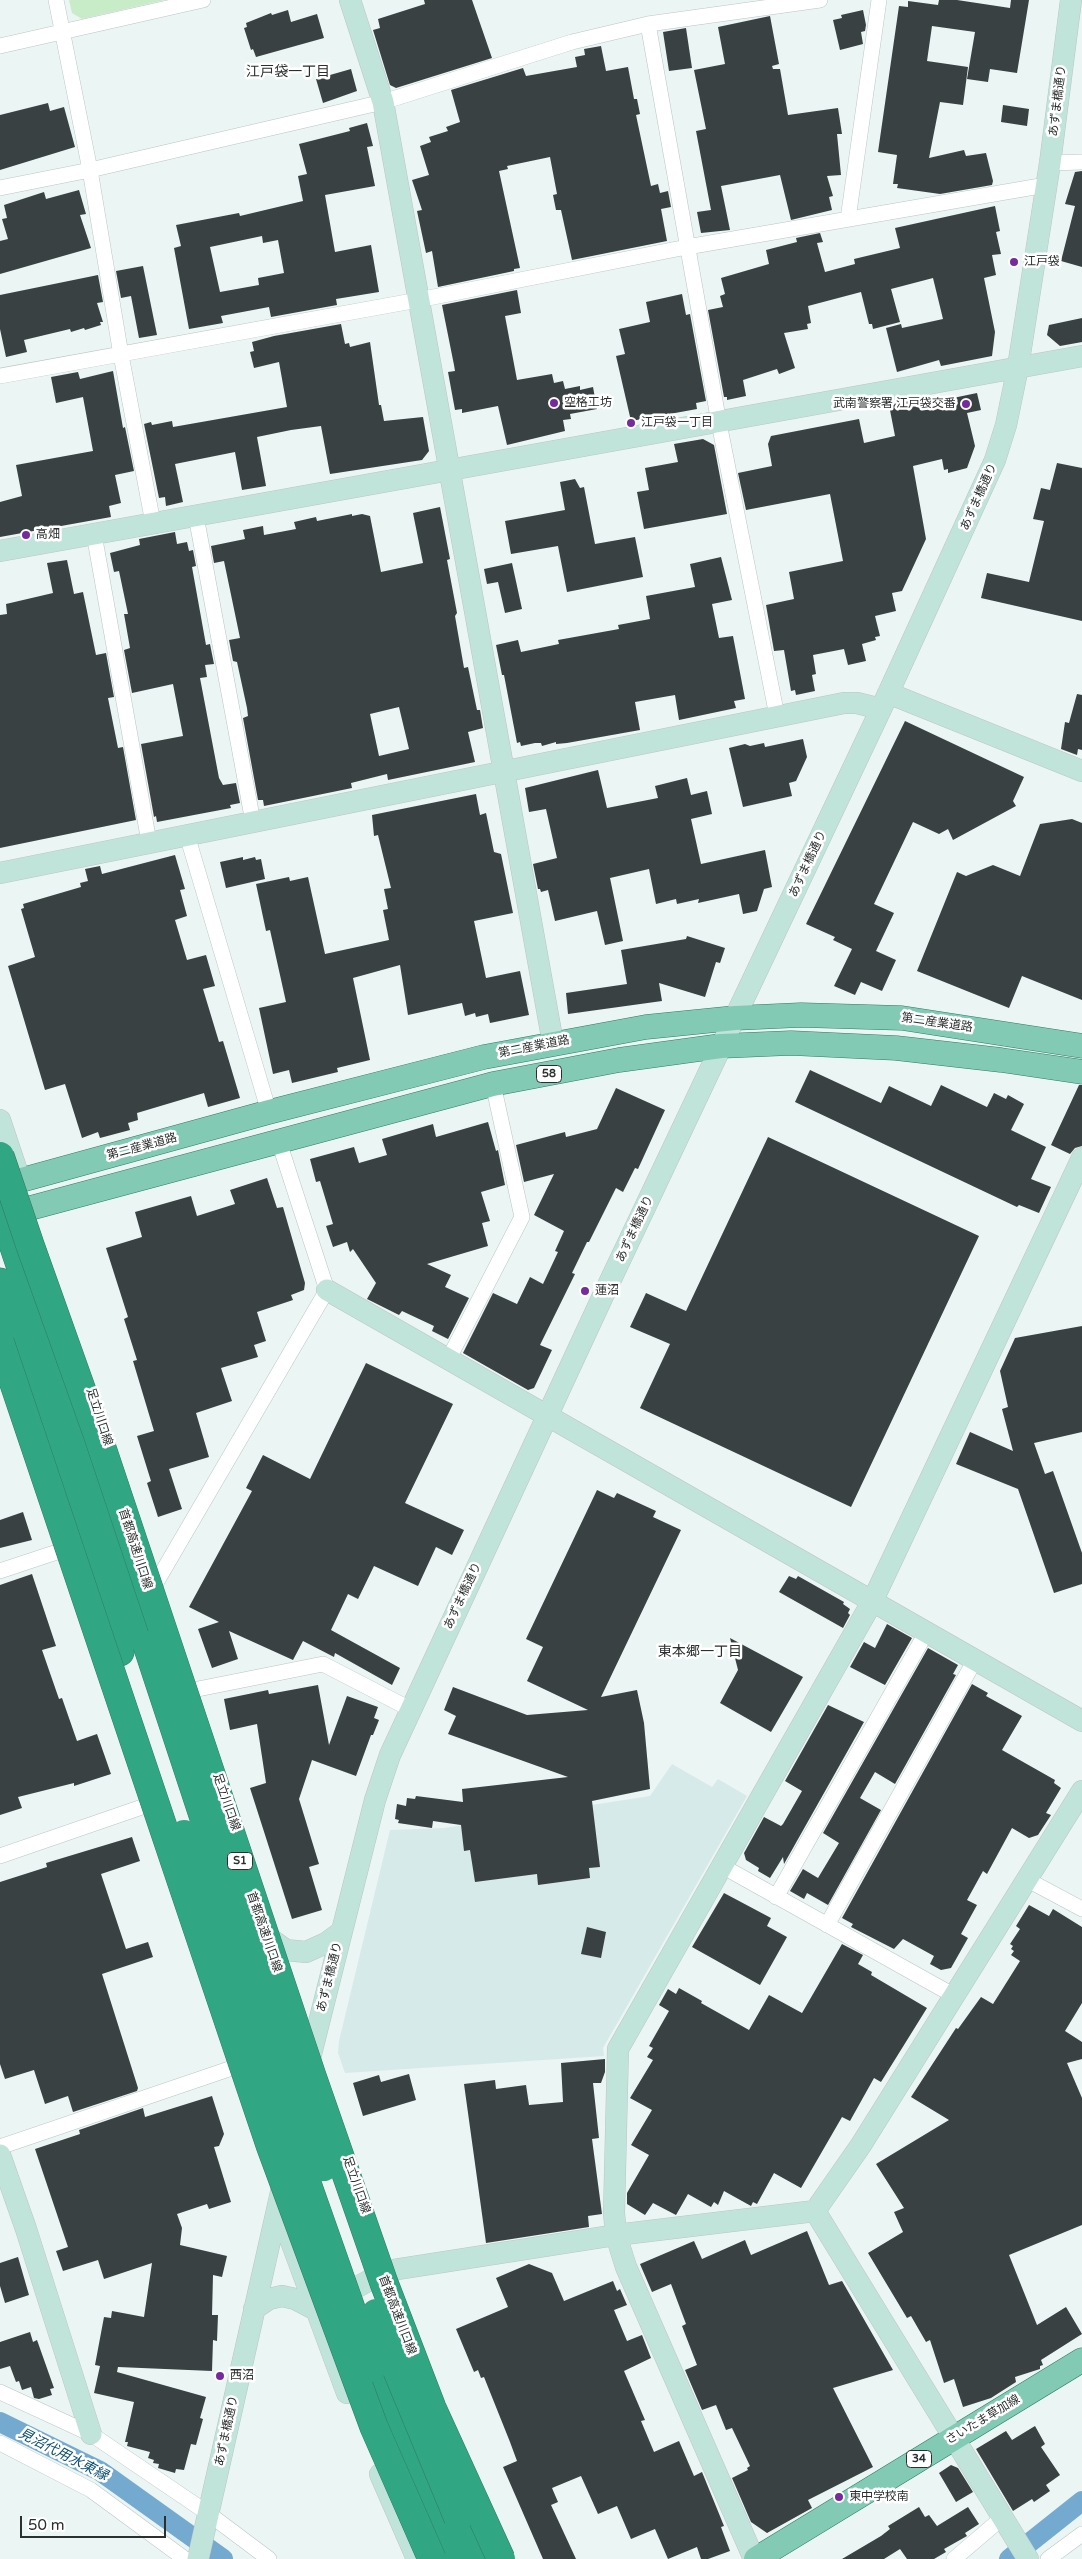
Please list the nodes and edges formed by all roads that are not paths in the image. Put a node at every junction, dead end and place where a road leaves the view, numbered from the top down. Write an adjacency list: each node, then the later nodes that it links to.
1 (56, 0): 9 (street)
2 (203, 0): 9 (street)
3 (350, 0): 11 (street)
4 (820, 0): 7 (street)
5 (879, 0): 17 (street)
6 (1071, 0): 12 (street, あずま橋通り)
7 (728, 6): 8 (street)
8 (648, 24): 11 (street); 18 (street)
9 (62, 33): 10 (street); 14 (street)
10 (0, 46)
11 (383, 102): 14 (street); 19 (street)
12 (1050, 162): 13 (street); 15 (street, あずま橋通り)
13 (1082, 162)
14 (90, 170): 16 (street); 20 (street)
15 (1046, 185): 17 (street); 22 (street, あずま橋通り)
16 (0, 188)
17 (848, 219): 18 (street)
18 (687, 247): 19 (street); 24 (street)
19 (418, 300): 20 (street); 25 (street)
20 (121, 355): 23 (street); 27 (street)
21 (1082, 356): 22 (street)
22 (1018, 367): 24 (street); 30 (street, あずま橋通り)
23 (0, 376)
24 (719, 422): 25 (street); 31 (street)
25 (449, 471): 26 (street); 32 (street)
26 (196, 516): 27 (street); 34 (street)
27 (153, 523): 28 (street)
28 (94, 534): 29 (street); 36 (street)
29 (0, 551)
30 (885, 701): 31 (street); 33 (street); 38 (street, あずま橋通り)
31 (777, 716): 32 (street)
32 (504, 770): 34 (street); 39 (street)
33 (1082, 771)
34 (253, 822): 35 (street)
35 (187, 835): 36 (street); 44 (street)
36 (149, 842): 37 (street)
37 (0, 873)
38 (735, 1018): 39 (main road, 第二産業道路); 40 (street, あずま橋通り); 41 (main road, 第二産業道路)
39 (553, 1043): 44 (main road, 第二産業道路)
40 (721, 1046): 42 (main road, 58); 43 (main road, 58); 56 (street, あずま橋通り)
41 (1082, 1046)
42 (1082, 1072)
43 (493, 1084): 46 (main road, 58); 54 (street)
44 (269, 1112): 49 (main road, 第二産業道路)
45 (0, 1120): 49 (street, 足立川口線)
46 (279, 1142): 50 (main road, 58); 52 (street)
47 (0, 1156): 102 (highway, 首都高速川口線 / S1, bridge)
48 (1082, 1158): 60 (street)
49 (10, 1184): 50 (street, 足立川口線)
50 (8, 1211): 59 (street, 足立川口線); 101 (highway, bridge)
51 (0, 1282): 100 (highway, bridge)
52 (327, 1290): 54 (street); 59 (street)
53 (0, 1342): 99 (highway, bridge)
54 (448, 1360): 56 (street)
55 (0, 1372): 57 (street)
56 (547, 1416): 60 (street); 64 (street, あずま橋通り)
57 (60, 1551): 58 (street); 67 (street)
58 (0, 1571)
59 (153, 1588): 63 (street, 足立川口線)
60 (872, 1602): 61 (street); 69 (street)
61 (926, 1633): 62 (street); 71 (street)
62 (975, 1660): 65 (street); 73 (street)
63 (188, 1691): 64 (street); 75 (street, 足立川口線)
64 (410, 1709): 74 (street, あずま橋通り)
65 (1082, 1721)
66 (1082, 1791): 70 (street)
67 (145, 1806): 68 (street); 78 (street)
68 (0, 1856)
69 (722, 1866): 71 (street); 83 (street)
70 (1026, 1879): 72 (street); 76 (street)
71 (776, 1897): 73 (street)
72 (1082, 1908)
73 (827, 1925): 76 (street)
74 (341, 1932): 75 (street); 77 (street, あずま橋通り)
75 (272, 1940): 77 (street, 足立川口線)
76 (953, 1995): 82 (street)
77 (310, 2054): 81 (street, あずま橋通り); 84 (street, 足立川口線)
78 (232, 2068): 79 (street); 81 (street)
79 (0, 2147)
80 (0, 2155): 89 (street)
81 (278, 2207): 85 (street, あずま橋通り); 86 (street)
82 (815, 2211): 83 (street); 90 (street)
83 (616, 2235): 84 (street); 104 (street)
84 (386, 2271): 86 (street); 103 (street, 足立川口線)
85 (254, 2309): 86 (street); 92 (street, あずま橋通り)
86 (316, 2310): 98 (street)
87 (1082, 2360): 90 (main road, さいたま草加線 / 34)
88 (0, 2392): 89 (street)
89 (91, 2434): 92 (street)
90 (955, 2437): 93 (street); 104 (main road, さいたま草加線 / 34)
91 (0, 2443): 95 (street)
92 (209, 2514): 96 (street, あずま橋通り); 97 (street)
93 (1002, 2518): 105 (street); 106 (street)
94 (1082, 2534): 107 (street)
95 (185, 2559)
96 (198, 2559)
97 (269, 2559)
98 (417, 2559)
99 (432, 2559)
100 (450, 2559)
101 (476, 2559)
102 (501, 2559)
103 (508, 2559)
104 (755, 2559)
105 (954, 2559)
106 (1028, 2559)
107 (1048, 2559)

